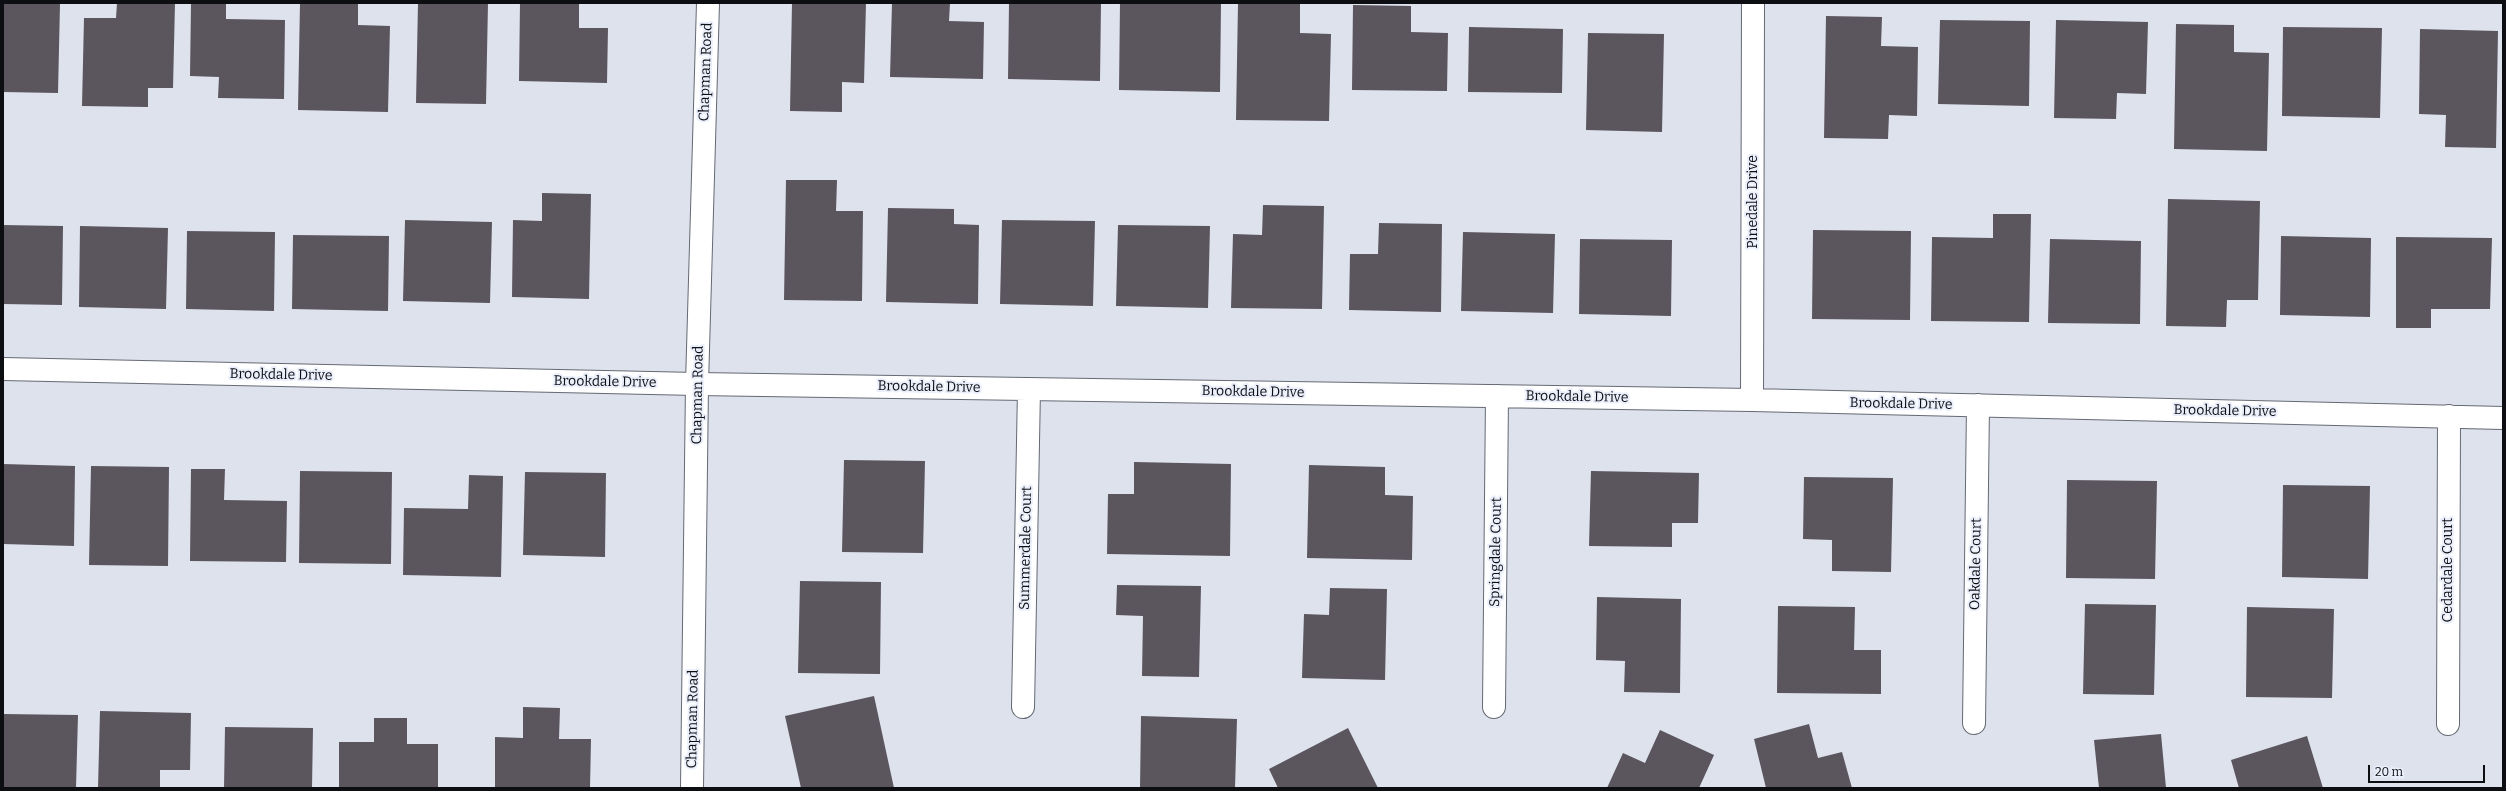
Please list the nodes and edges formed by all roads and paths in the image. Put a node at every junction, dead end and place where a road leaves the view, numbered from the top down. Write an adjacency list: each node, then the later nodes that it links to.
1 (708, 3): 4 (street, Chapman Road)
2 (1753, 3): 7 (street, Pinedale Drive)
3 (3, 370): 4 (street, Brookdale Drive)
4 (698, 384): 5 (street, Brookdale Drive); 15 (street, Chapman Road)
5 (1029, 389): 6 (street, Brookdale Drive); 11 (street, Summerdale Court)
6 (1498, 396): 7 (street, Brookdale Drive); 12 (street, Springdale Court)
7 (1752, 400): 8 (street, Brookdale Drive)
8 (1978, 405): 9 (street, Brookdale Drive); 13 (street, Oakdale Court)
9 (2448, 416): 10 (street, Brookdale Drive); 14 (street, Cedardale Court)
10 (2503, 418)
11 (1023, 707)
12 (1494, 707)
13 (1974, 723)
14 (2448, 724)
15 (692, 788)

